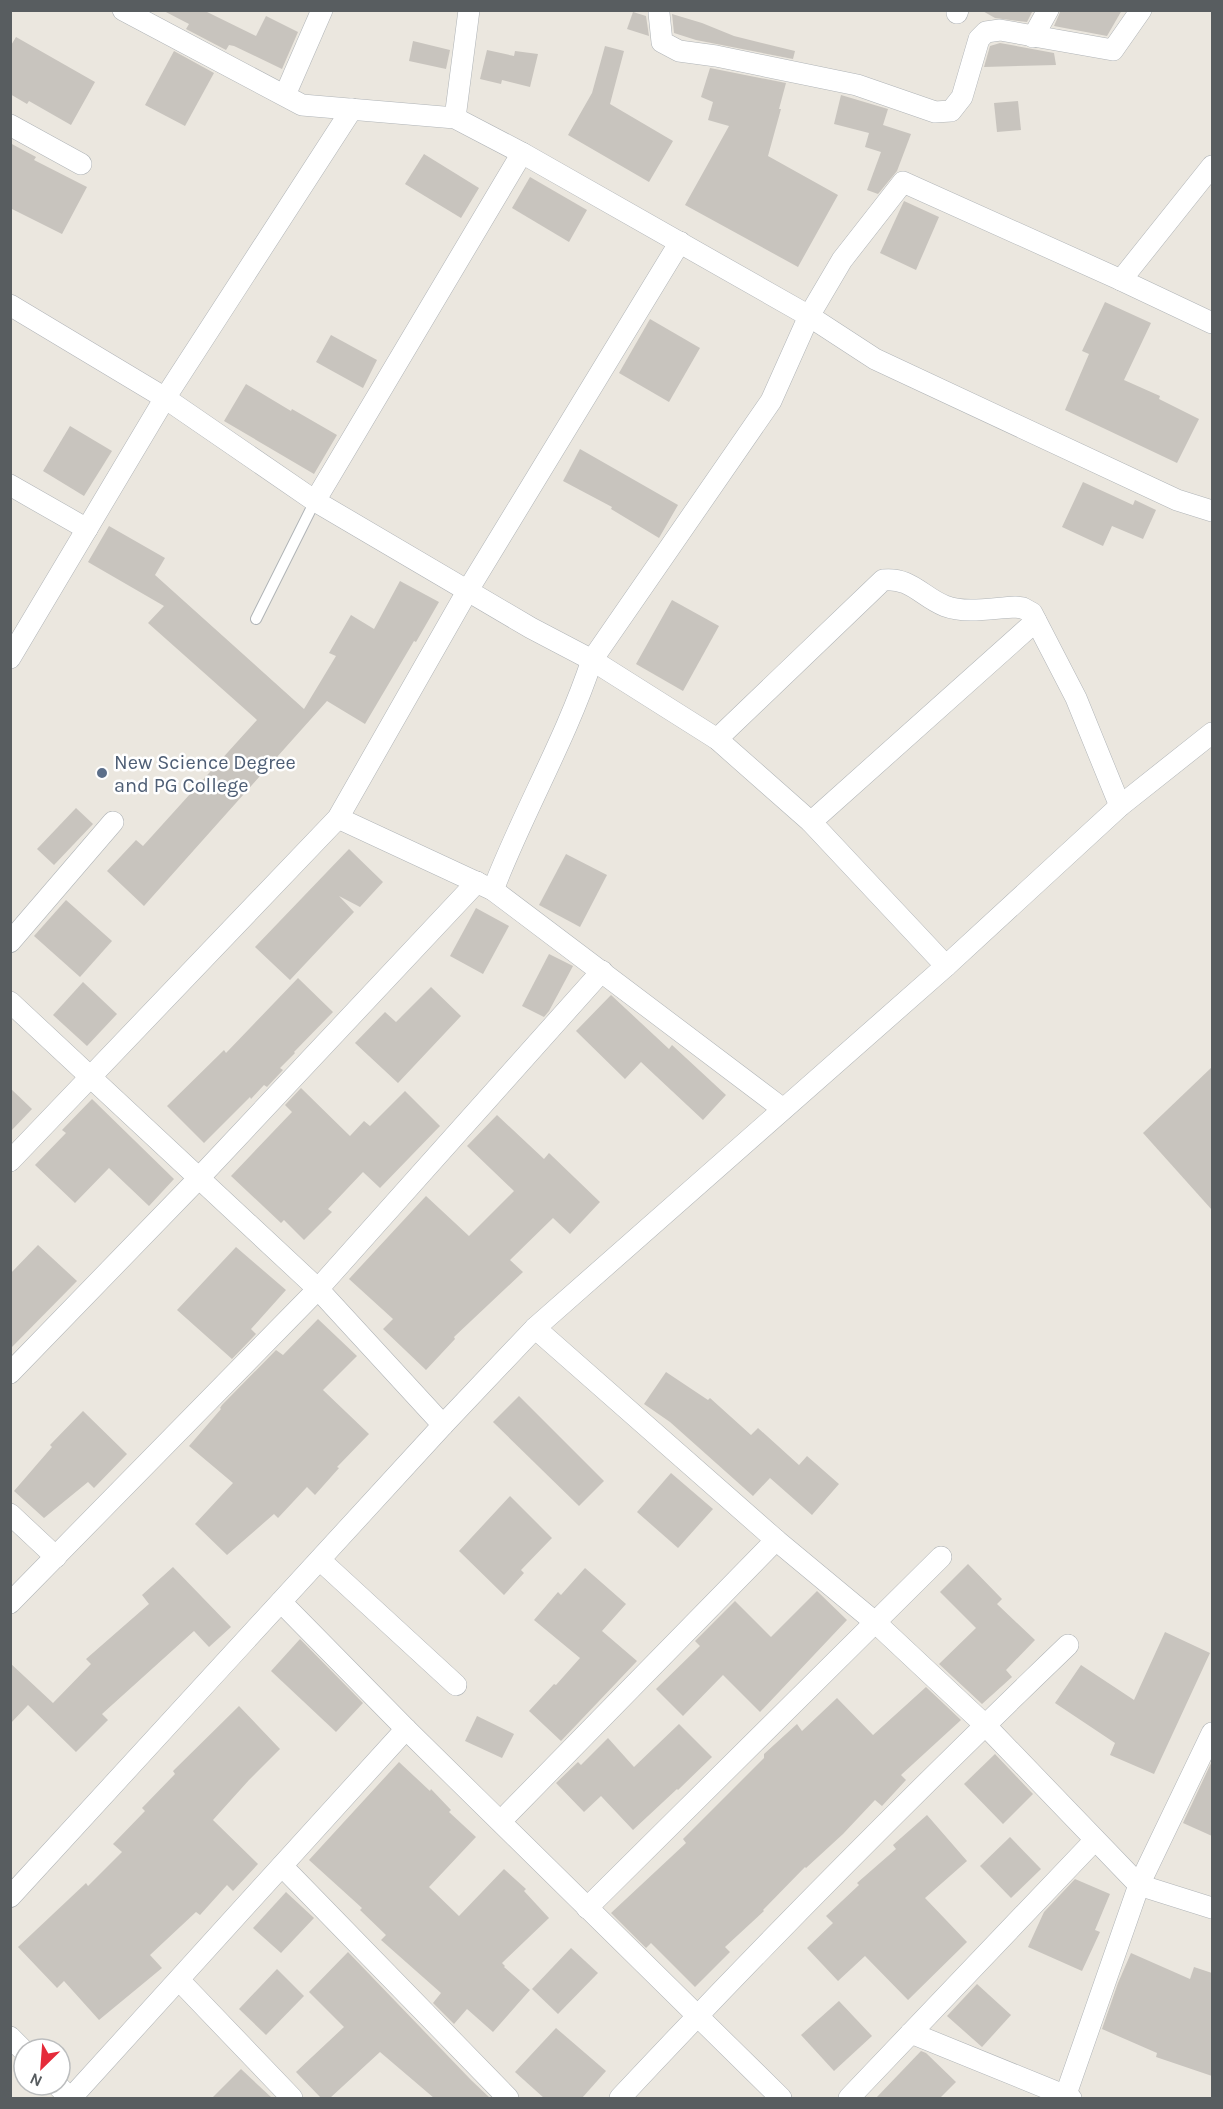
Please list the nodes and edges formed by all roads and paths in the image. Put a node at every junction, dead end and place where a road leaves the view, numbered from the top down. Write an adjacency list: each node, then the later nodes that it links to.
1 (123, 10): 8 (street)
2 (322, 10): 8 (street)
3 (469, 10): 10 (street)
4 (1047, 10): 7 (street)
5 (1141, 10): 7 (street)
6 (658, 11): 7 (street)
7 (1033, 37)
8 (285, 95): 9 (street)
9 (352, 109): 10 (street); 20 (street)
10 (455, 118): 12 (street)
11 (10, 125): 13 (street)
12 (522, 153): 15 (street); 22 (street)
13 (81, 164)
14 (1212, 165): 16 (street)
15 (680, 242): 18 (street); 25 (street)
16 (1121, 280): 18 (street); 19 (street)
17 (10, 305): 20 (street)
18 (809, 316): 23 (street); 29 (street)
19 (1212, 323)
20 (165, 398): 22 (street); 24 (street)
21 (10, 485): 24 (street)
22 (315, 501): 25 (street); 26 (lane)
23 (1212, 511)
24 (87, 529): 28 (street)
25 (468, 590): 29 (street); 33 (street)
26 (256, 619)
27 (1036, 621): 31 (street); 32 (street); 35 (street)
28 (10, 658)
29 (592, 660): 31 (street); 36 (street)
30 (1212, 733): 32 (street)
31 (717, 739): 35 (street)
32 (1120, 806): 38 (street)
33 (338, 818): 36 (street); 41 (street)
34 (113, 822): 37 (street)
35 (811, 822): 38 (street)
36 (485, 886): 39 (street); 44 (street)
37 (10, 942)
38 (946, 966): 42 (street)
39 (603, 971): 42 (street); 45 (street)
40 (10, 1002): 41 (street)
41 (92, 1078): 43 (street); 44 (street)
42 (783, 1109): 46 (street)
43 (10, 1161)
44 (199, 1178): 45 (street); 47 (street)
45 (318, 1289): 48 (street); 51 (street)
46 (535, 1328): 48 (street); 50 (street)
47 (10, 1373)
48 (443, 1425): 53 (street)
49 (10, 1514): 51 (street)
50 (776, 1540): 56 (street); 62 (street)
51 (56, 1557): 54 (street)
52 (941, 1557): 56 (street)
53 (320, 1560): 55 (street); 58 (street)
54 (10, 1602)
55 (281, 1602): 60 (street); 66 (street)
56 (876, 1623): 59 (street); 67 (street)
57 (1068, 1645): 59 (street)
58 (456, 1685)
59 (985, 1725): 63 (street); 70 (street)
60 (406, 1729): 62 (street); 64 (street)
61 (1212, 1733): 65 (street)
62 (501, 1821): 67 (street)
63 (1095, 1840): 65 (street); 71 (street)
64 (282, 1866): 69 (street); 74 (street)
65 (1138, 1885): 68 (street); 78 (street)
66 (10, 1897)
67 (587, 1908): 70 (street)
68 (1212, 1908)
69 (179, 1980): 72 (street); 73 (street)
70 (696, 2017): 75 (street); 76 (street)
71 (911, 2033): 77 (street); 78 (street)
72 (71, 2098)
73 (292, 2098)
74 (508, 2098)
75 (620, 2098)
76 (781, 2098)
77 (849, 2098)
78 (1068, 2098)

